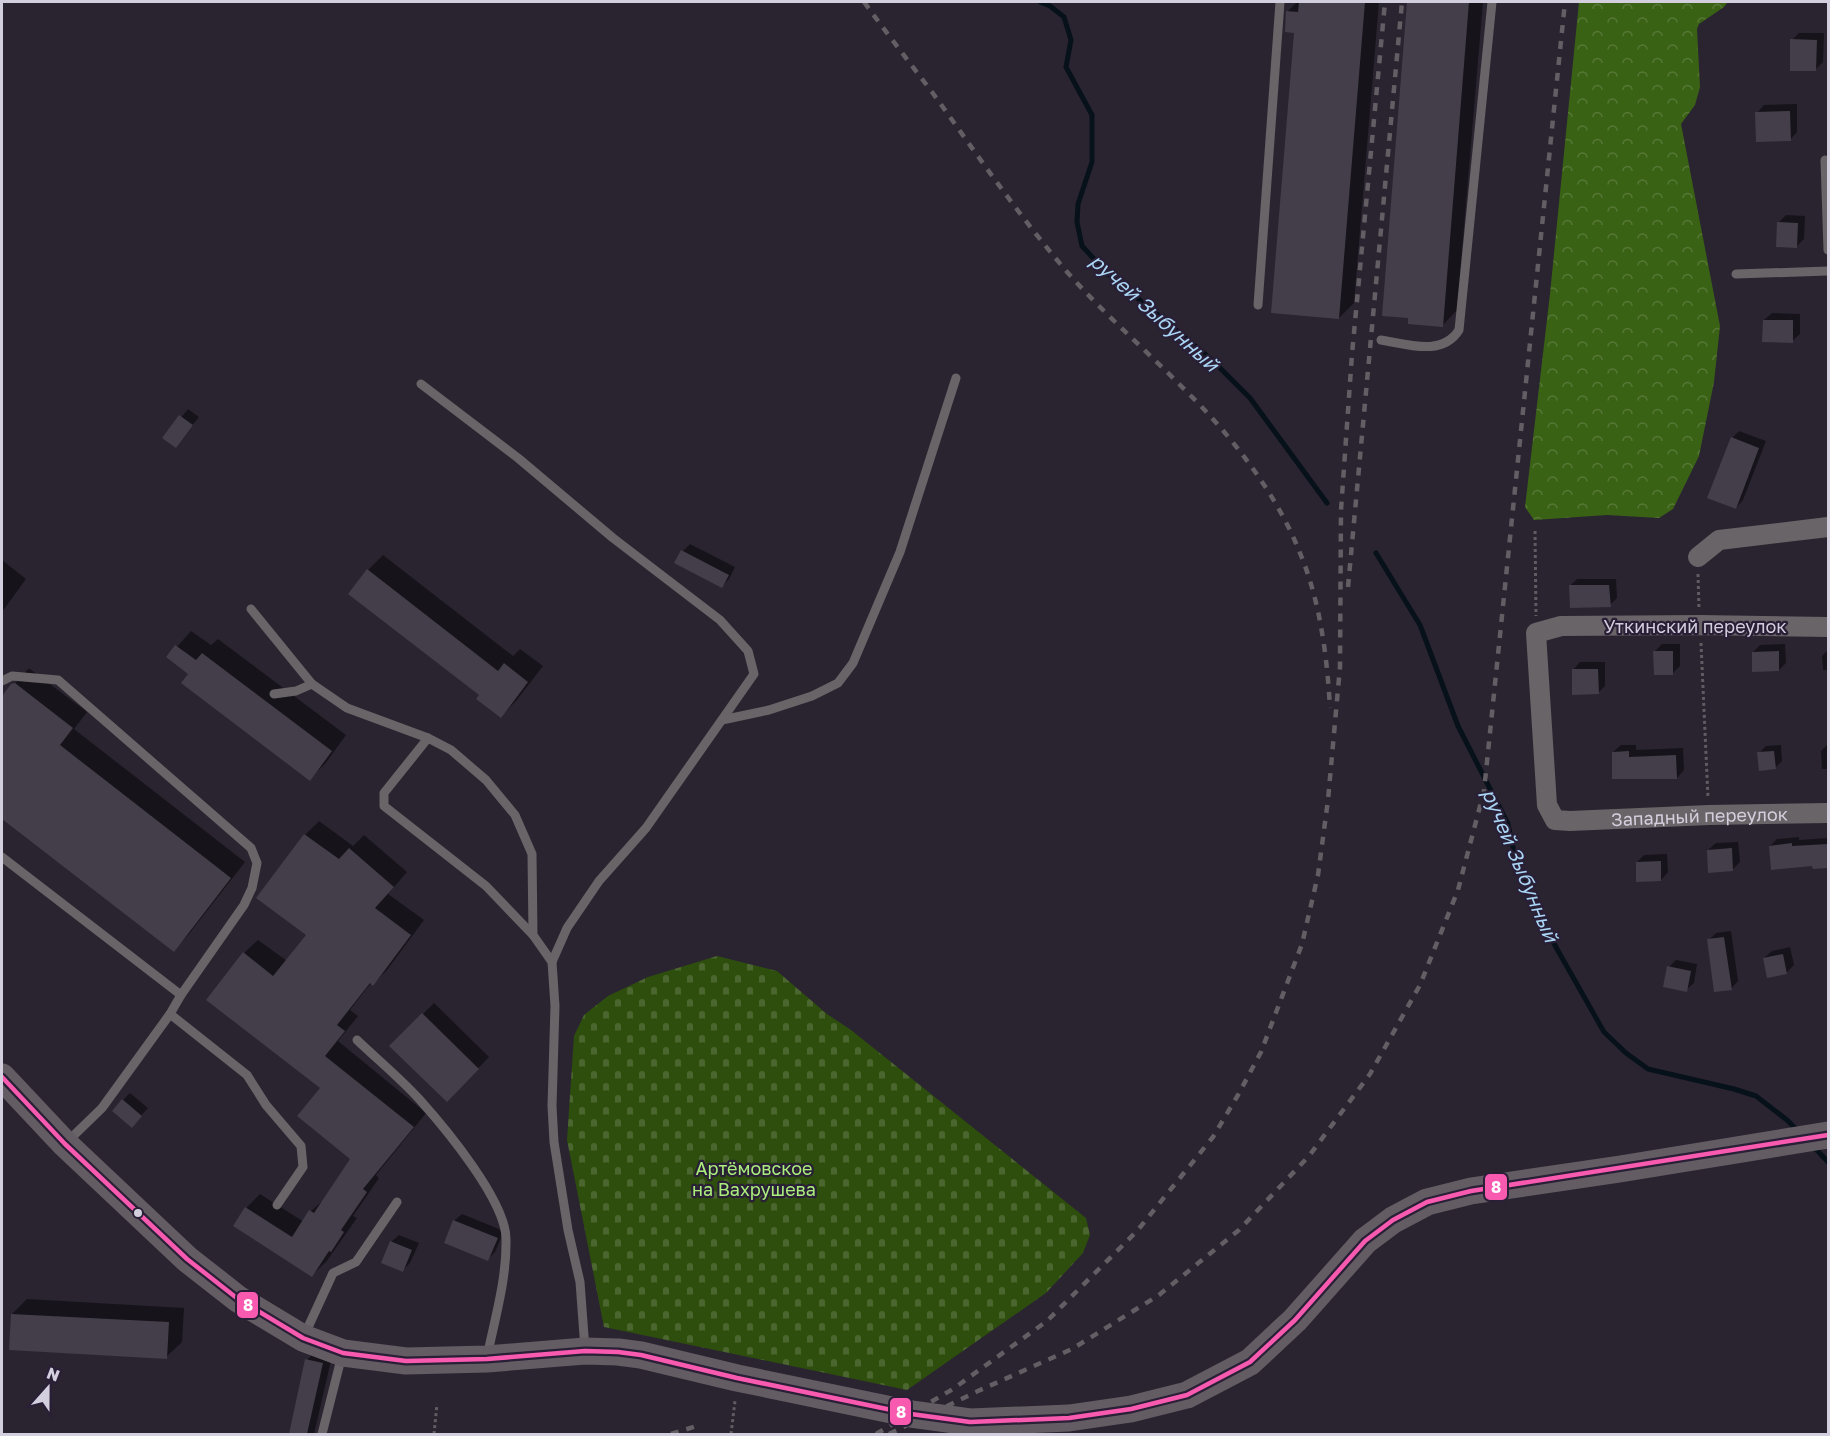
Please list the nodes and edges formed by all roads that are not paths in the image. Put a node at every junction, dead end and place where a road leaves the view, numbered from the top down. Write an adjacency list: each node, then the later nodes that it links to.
1 (1280, 2): 7 (lane)
2 (1492, 2): 8 (lane)
3 (1825, 160): 4 (lane)
4 (1828, 250)
5 (1828, 271): 6 (lane)
6 (1736, 274)
7 (1258, 306)
8 (1381, 340)
9 (956, 378): 18 (lane)
10 (421, 384): 18 (lane)
11 (1828, 527): 12 (street)
12 (1698, 557)
13 (251, 609): 16 (lane)
14 (1828, 627): 21 (street, Уткинский переулок)
15 (2, 681): 25 (lane)
16 (312, 684): 17 (lane); 19 (lane)
17 (274, 694)
18 (722, 720): 24 (lane)
19 (428, 738): 23 (lane); 23 (lane)
20 (1828, 813): 21 (street, Западный переулок)
21 (1570, 821)
22 (2, 857): 25 (lane)
23 (533, 935): 24 (lane)
24 (552, 962): 34 (lane)
25 (181, 995): 26 (lane)
26 (170, 1014): 30 (lane); 32 (lane)
27 (357, 1040): 36 (lane)
28 (2, 1077): 30 (main road)
29 (1813, 1137): 34 (main road)
30 (65, 1144): 33 (main road)
31 (397, 1203): 33 (lane)
32 (277, 1205)
33 (303, 1338): 35 (main road)
34 (585, 1351): 36 (main road)
35 (342, 1353): 36 (main road); 37 (lane)
36 (487, 1359)
37 (322, 1434)

